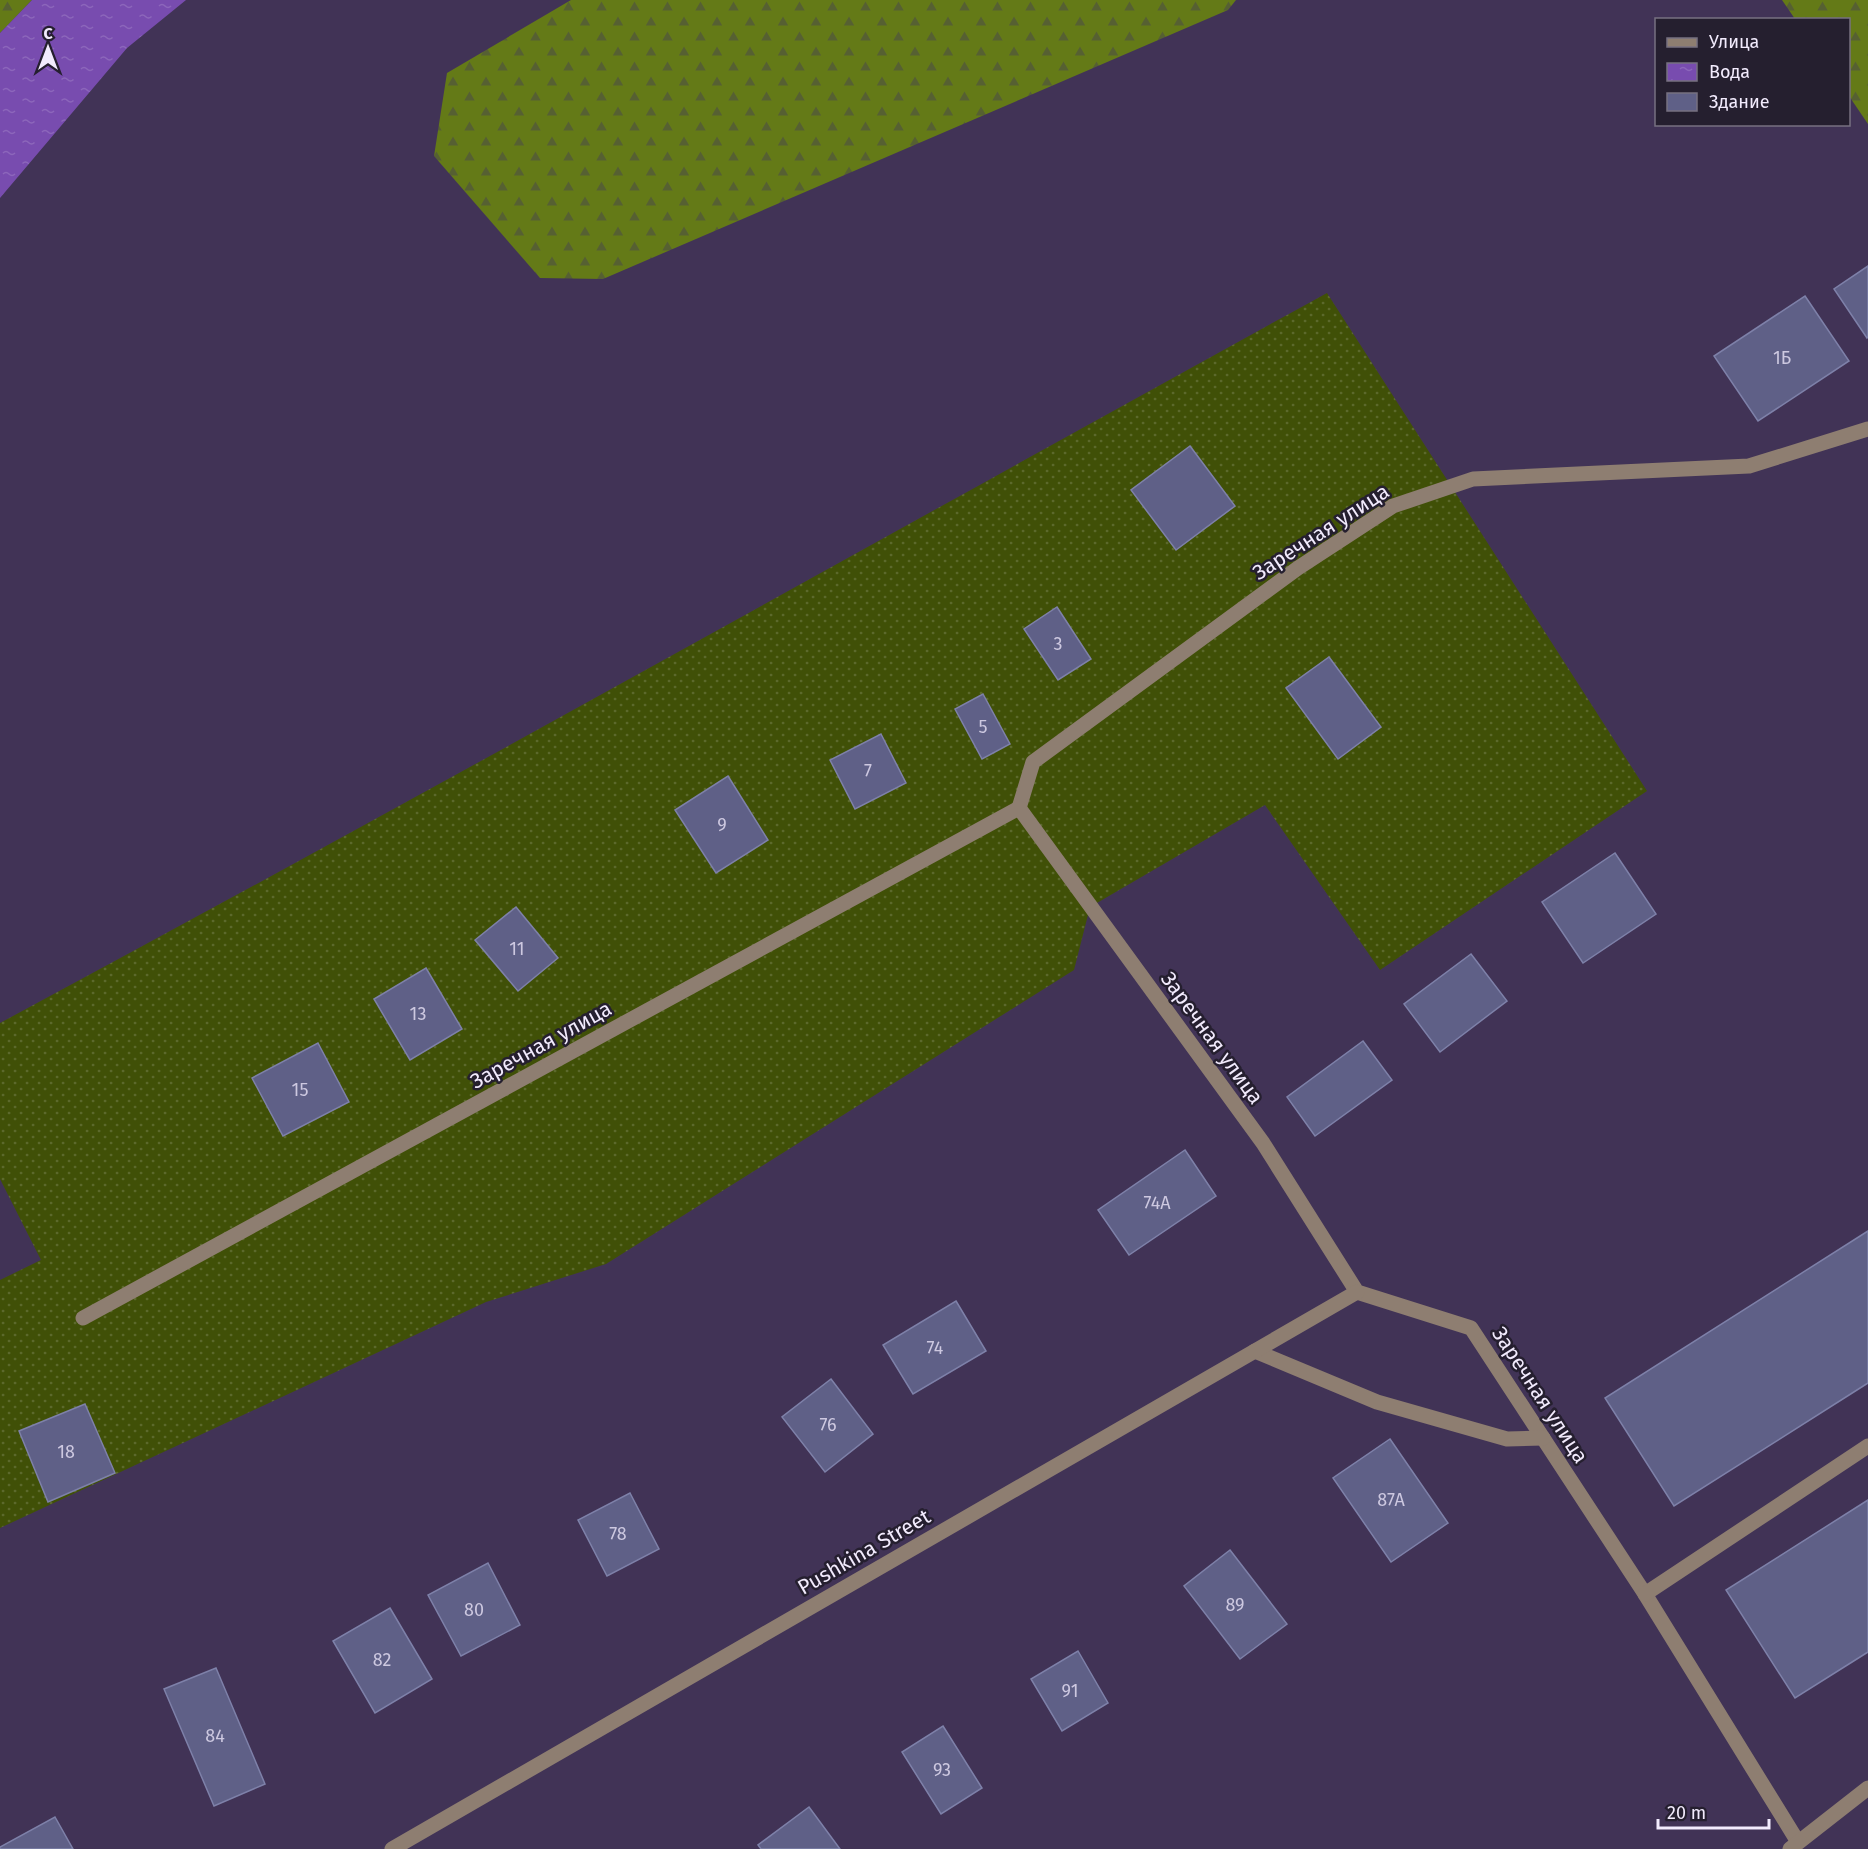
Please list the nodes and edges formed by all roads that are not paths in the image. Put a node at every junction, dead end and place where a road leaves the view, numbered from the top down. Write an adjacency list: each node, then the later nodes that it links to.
1 (1868, 429): 2 (street, Заречная улица)
2 (1019, 808): 3 (street, Заречная улица); 4 (street, Заречная улица)
3 (1356, 1292): 5 (street, Pushkina Street); 6 (street, Заречная улица)
4 (83, 1318)
5 (1255, 1351): 6 (street); 11 (street, Pushkina Street)
6 (1543, 1437): 8 (street, Заречная улица)
7 (1868, 1446): 8 (street)
8 (1645, 1594): 10 (street, Заречная улица)
9 (1868, 1788): 10 (street)
10 (1794, 1846)
11 (392, 1849)

